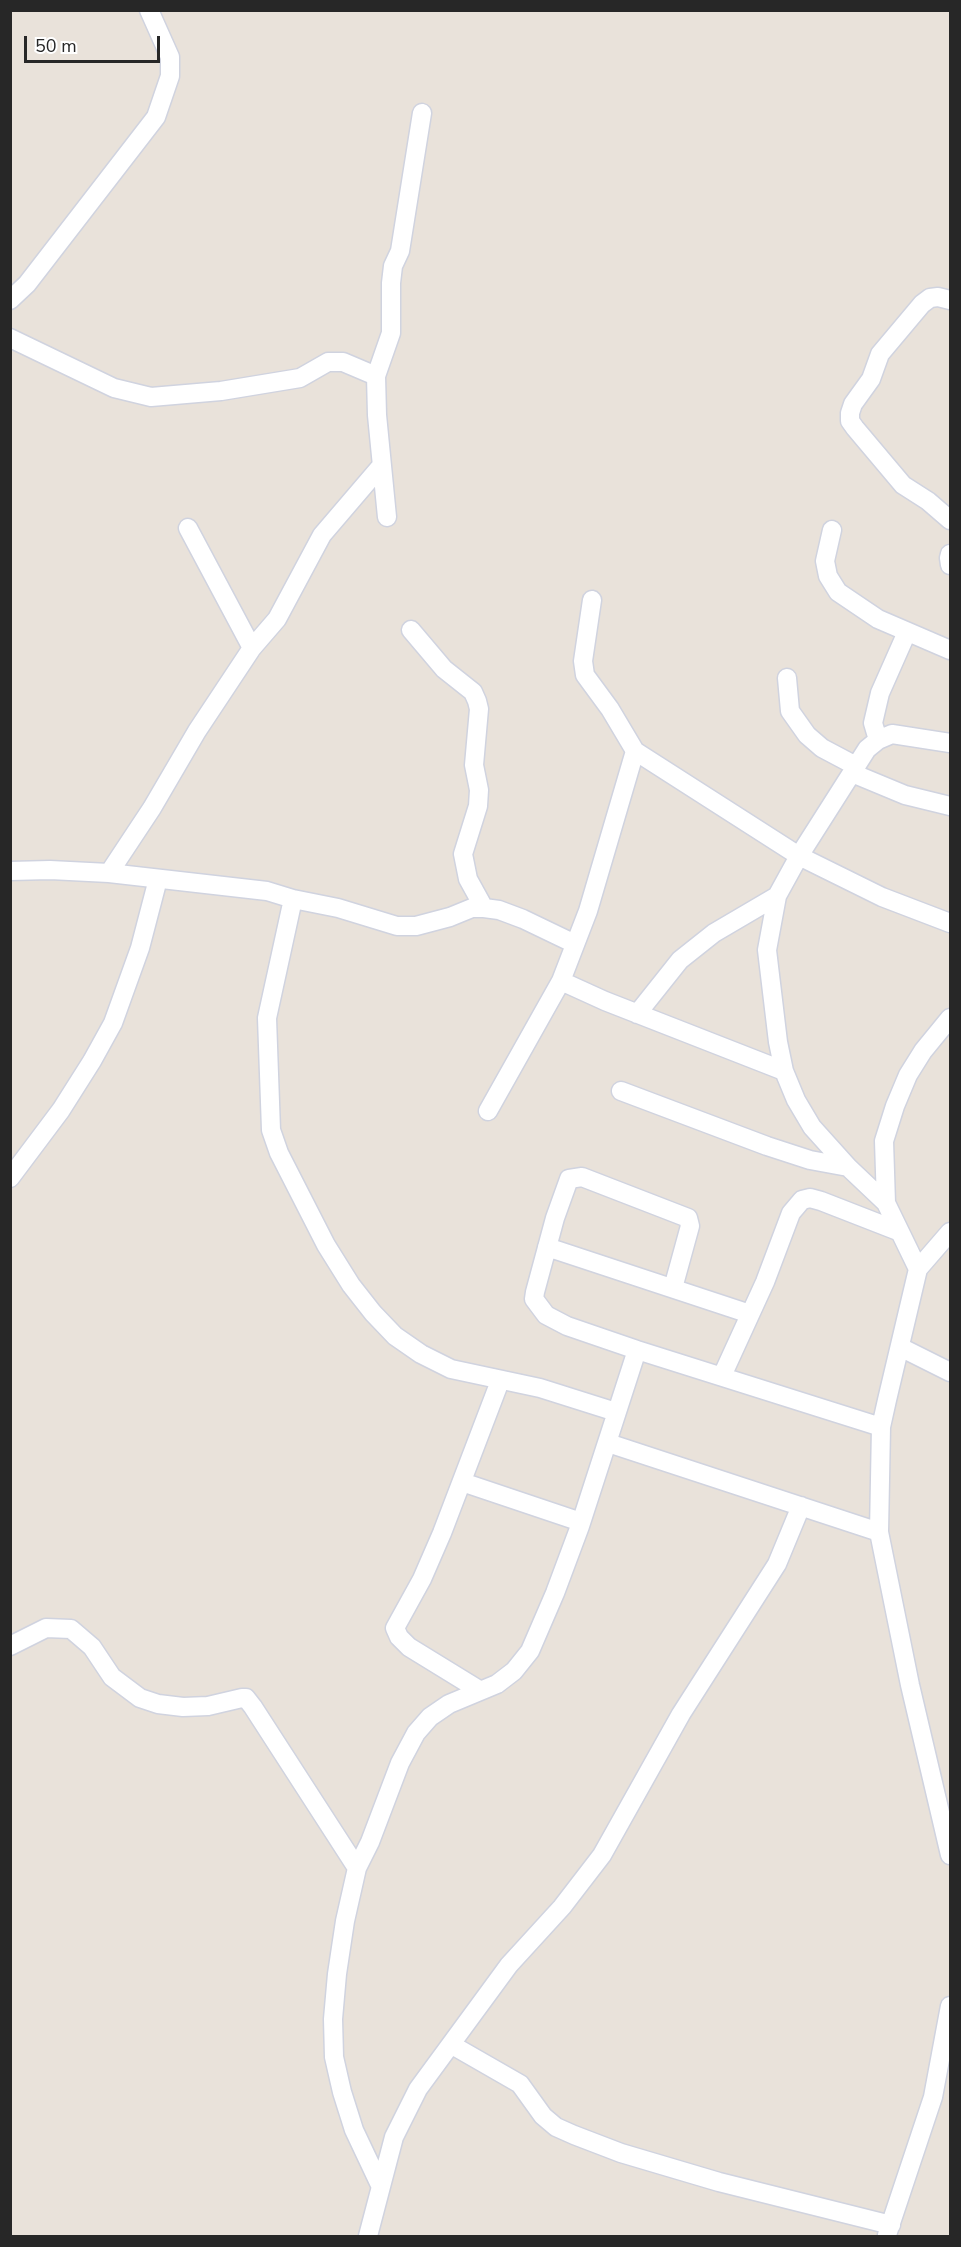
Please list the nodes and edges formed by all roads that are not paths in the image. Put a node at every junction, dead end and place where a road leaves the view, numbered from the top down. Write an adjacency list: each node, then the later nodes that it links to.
1 (149, 10): 3 (street)
2 (422, 113): 6 (street)
3 (10, 300)
4 (951, 300): 9 (street)
5 (10, 338): 6 (street)
6 (376, 376): 7 (street)
7 (381, 466): 8 (street); 17 (street)
8 (387, 517)
9 (951, 520)
10 (188, 528): 17 (street)
11 (832, 530): 16 (street)
12 (951, 554): 13 (street)
13 (951, 565)
14 (592, 600): 22 (street)
15 (411, 630): 31 (street)
16 (907, 632): 18 (street); 20 (street)
17 (252, 648): 27 (street)
18 (951, 650)
19 (787, 678): 23 (street)
20 (878, 740): 21 (street); 23 (street)
21 (951, 743)
22 (635, 751): 25 (street); 33 (street)
23 (854, 769): 24 (street); 25 (street)
24 (951, 806)
25 (799, 856): 29 (street); 32 (street)
26 (10, 871): 27 (street)
27 (109, 873): 28 (street)
28 (158, 879): 30 (street); 41 (street)
29 (777, 896): 35 (street); 37 (street)
30 (293, 899): 31 (street); 53 (street)
31 (484, 908): 33 (street)
32 (951, 923)
33 (575, 944): 34 (street)
34 (561, 981): 35 (street); 39 (street)
35 (637, 1014): 37 (street)
36 (951, 1018): 42 (street)
37 (784, 1071): 40 (street)
38 (621, 1091): 40 (street)
39 (488, 1111)
40 (848, 1167): 42 (street)
41 (10, 1178)
42 (886, 1203): 43 (street)
43 (898, 1231): 46 (street); 48 (street)
44 (951, 1232): 46 (street)
45 (547, 1247): 47 (street); 47 (street); 50 (street)
46 (918, 1269): 49 (street)
47 (673, 1288): 48 (street)
48 (750, 1314): 52 (street)
49 (900, 1347): 51 (street); 55 (street)
50 (637, 1350): 52 (street); 54 (street)
51 (951, 1372)
52 (722, 1376): 55 (street)
53 (500, 1381): 54 (street); 57 (street)
54 (616, 1412): 56 (street)
55 (881, 1427): 60 (street)
56 (608, 1443): 58 (street); 59 (street)
57 (462, 1482): 59 (street); 62 (street)
58 (801, 1506): 60 (street); 66 (street)
59 (581, 1522): 62 (street)
60 (879, 1532): 63 (street)
61 (10, 1646): 64 (street)
62 (479, 1690): 64 (street)
63 (949, 1840)
64 (357, 1868): 67 (street)
65 (951, 2006): 68 (street)
66 (452, 2045): 67 (street); 68 (street)
67 (380, 2185): 69 (street)
68 (889, 2231)
69 (368, 2236)

